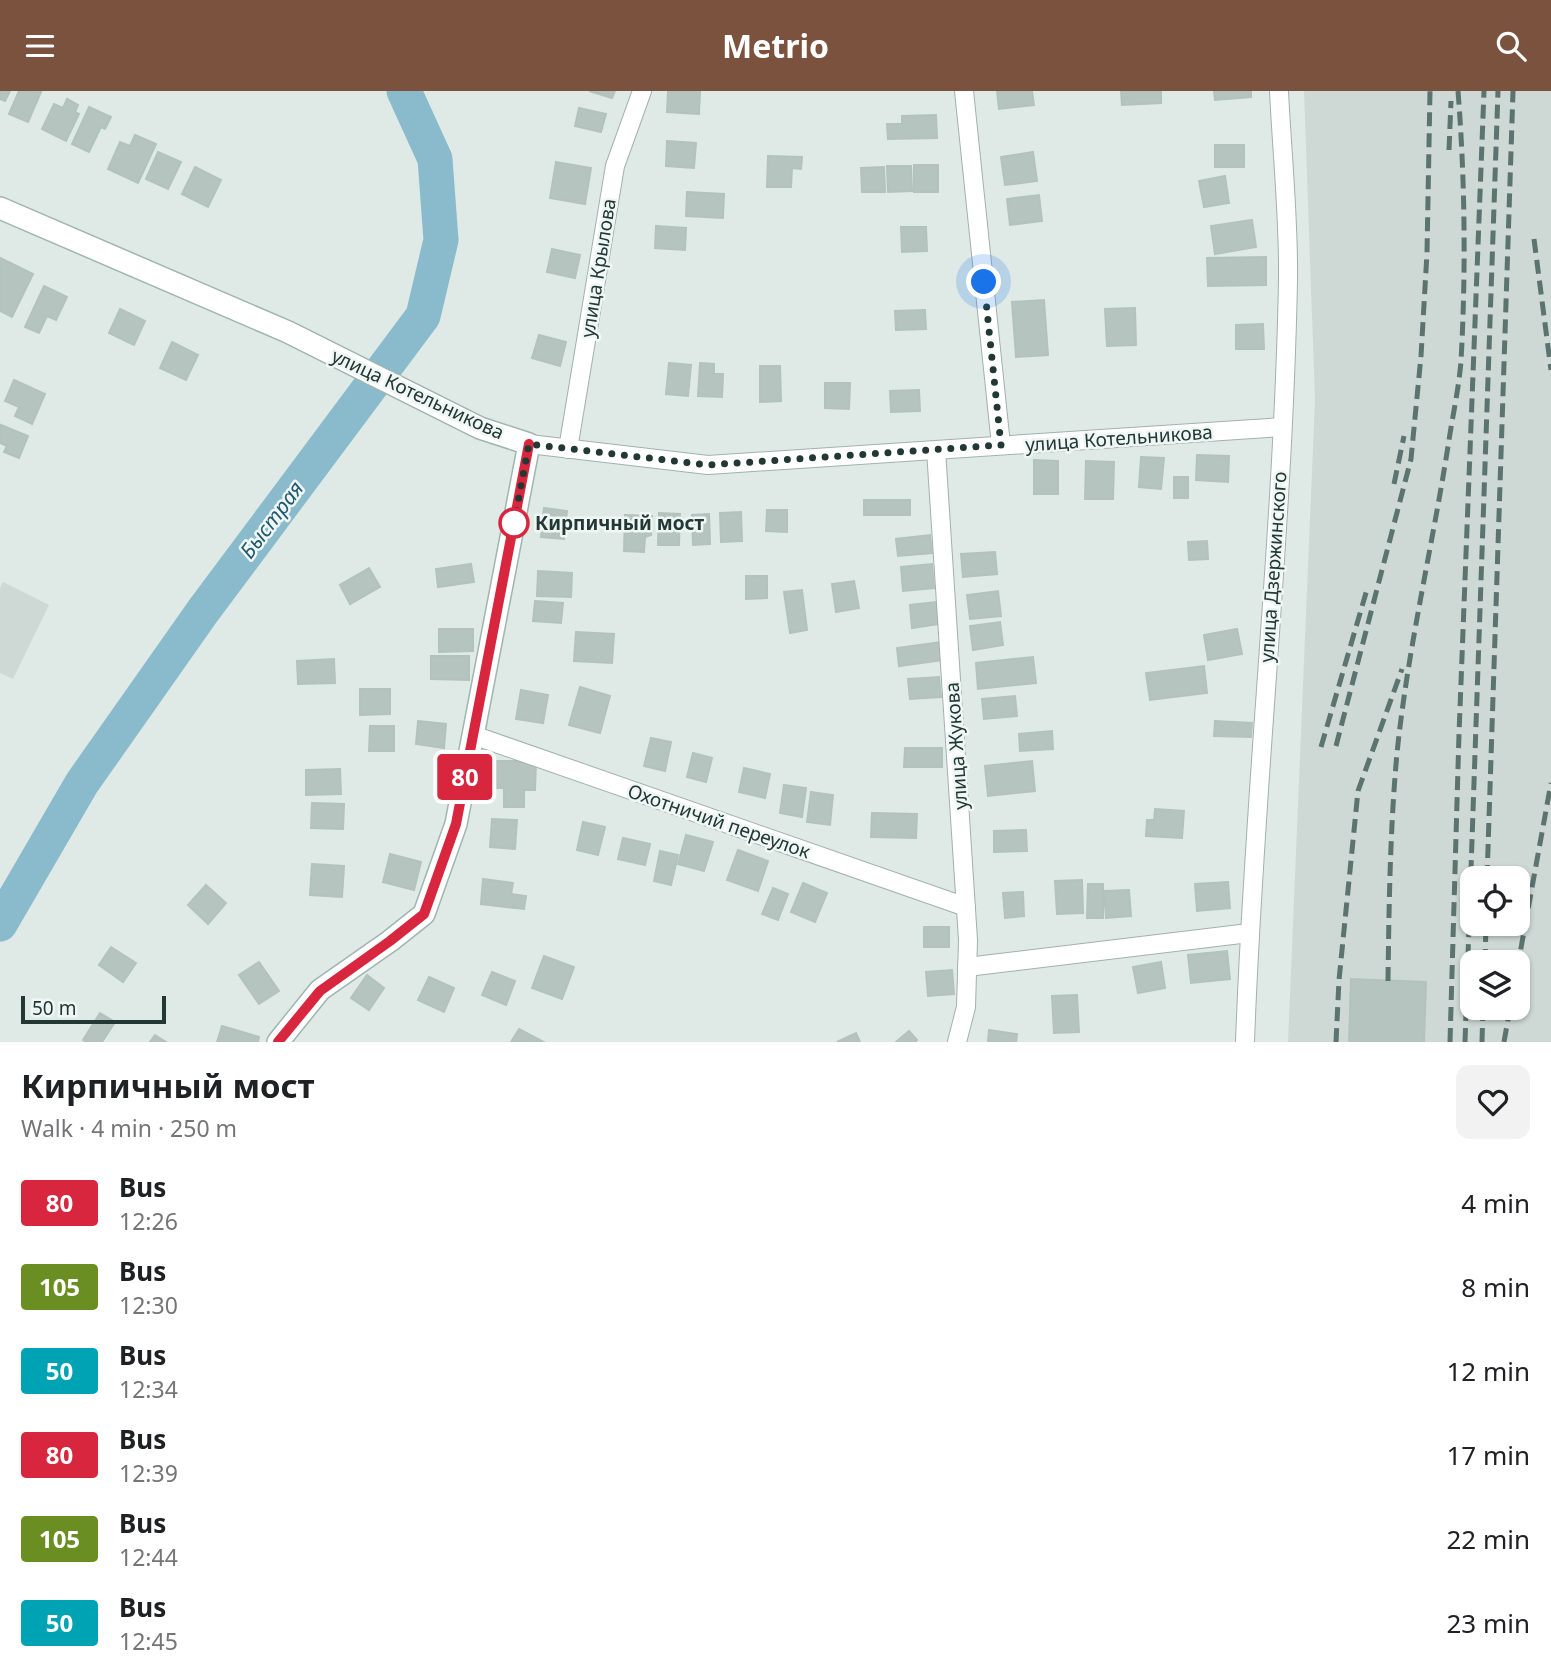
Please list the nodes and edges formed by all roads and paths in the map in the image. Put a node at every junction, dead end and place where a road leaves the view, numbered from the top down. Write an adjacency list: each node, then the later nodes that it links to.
1 (642, 91): 8 (street, улица Крылова)
2 (964, 91): 7 (street)
3 (1279, 91): 5 (street, улица Дзержинского)
4 (0, 208): 6 (street, улица Котельникова)
5 (1282, 427): 7 (street, улица Котельникова); 12 (street, улица Дзержинского)
6 (529, 444): 8 (street, улица Котельникова); 10 (street)
7 (1001, 445): 9 (street, улица Котельникова)
8 (568, 449): 9 (street, улица Котельникова)
9 (936, 450): 11 (street, улица Жукова)
10 (473, 735): 11 (street, Охотничий переулок); 14 (street)
11 (966, 907): 13 (street, улица Жукова)
12 (1249, 933): 13 (street); 16 (street, улица Дзержинского)
13 (967, 967): 15 (street, улица Жукова)
14 (278, 1042)
15 (957, 1042)
16 (1245, 1042)

